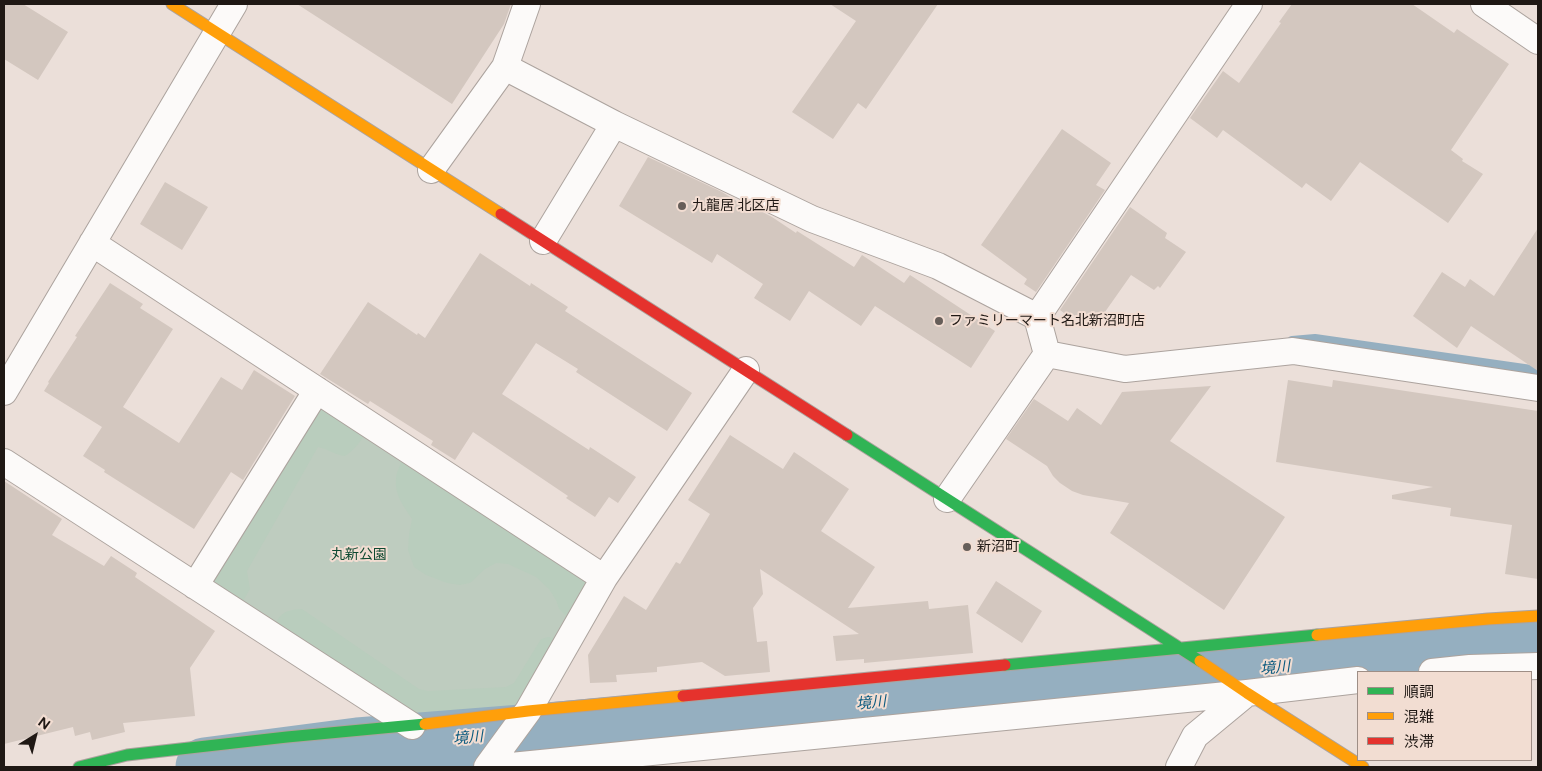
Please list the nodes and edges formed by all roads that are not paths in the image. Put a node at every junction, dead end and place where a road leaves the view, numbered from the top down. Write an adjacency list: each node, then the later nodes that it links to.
1 (172, 4): 6 (street)
2 (234, 4): 6 (street)
3 (527, 4): 8 (street)
4 (1249, 4): 13 (street)
5 (1484, 4): 7 (street)
6 (216, 33): 10 (street); 12 (street)
7 (1538, 41)
8 (505, 67): 9 (street); 10 (street)
9 (614, 124): 11 (street); 13 (street)
10 (431, 170): 11 (street)
11 (543, 241): 15 (street)
12 (92, 243): 17 (street); 18 (street)
13 (1036, 317): 14 (street)
14 (1047, 354): 16 (street); 20 (street)
15 (746, 370): 20 (street); 21 (street)
16 (1538, 388)
17 (317, 390): 21 (street); 22 (street)
18 (4, 392)
19 (4, 462): 22 (street)
20 (947, 499): 24 (street)
21 (604, 578): 29 (street)
22 (196, 586): 30 (street)
23 (1538, 616): 24 (street)
24 (1181, 648): 28 (street); 29 (street)
25 (1538, 666): 26 (street)
26 (1442, 671)
27 (1357, 680): 28 (street)
28 (1241, 689): 33 (street); 34 (street); 35 (street)
29 (527, 712): 30 (street); 32 (street)
30 (412, 726): 31 (street)
31 (79, 767)
32 (487, 767)
33 (501, 767)
34 (1179, 767)
35 (1363, 767)

